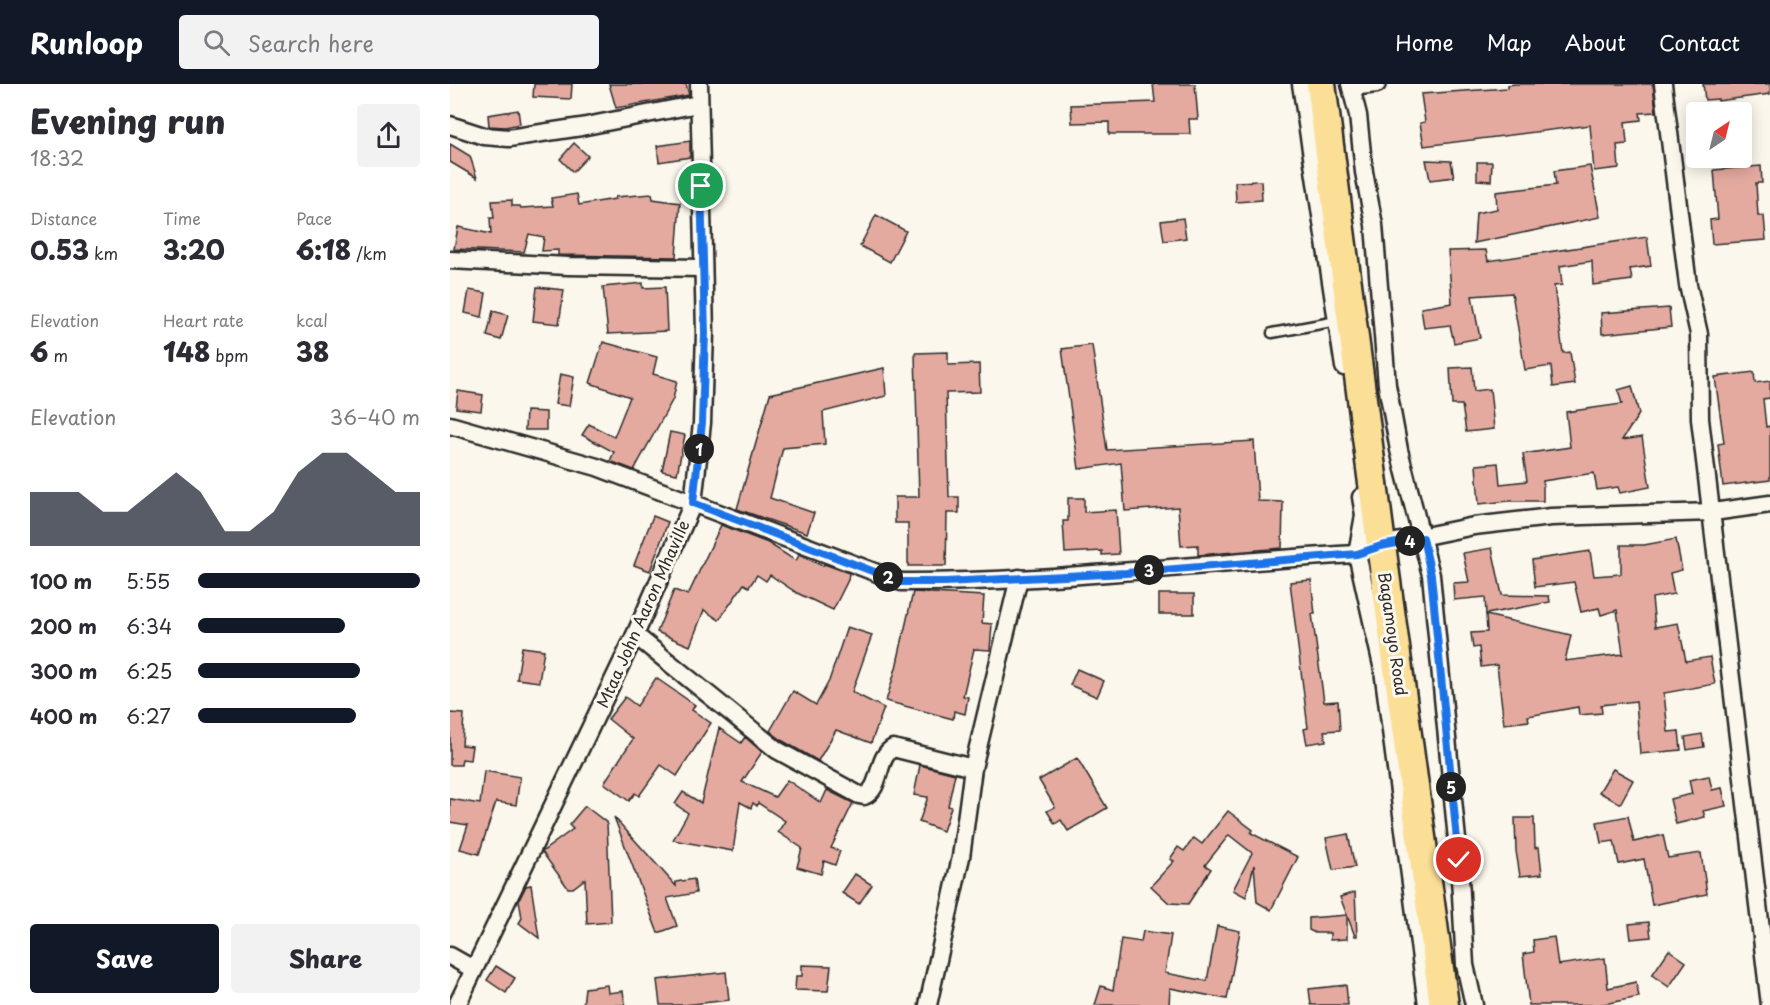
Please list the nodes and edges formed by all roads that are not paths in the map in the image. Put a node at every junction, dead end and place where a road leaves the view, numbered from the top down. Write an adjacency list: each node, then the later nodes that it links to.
1 (699, 84): 7 (street, Mtaa John Aaron Mhaville)
2 (1301, 84): 11 (street)
3 (1321, 84): 18 (highway, Bagamoyo Road)
4 (1377, 84): 6 (street)
5 (1663, 84): 16 (street)
6 (1351, 86): 17 (street)
7 (699, 104): 8 (street); 10 (street, Mtaa John Aaron Mhaville)
8 (450, 125)
9 (450, 260): 10 (street)
10 (703, 268): 14 (street, Mtaa John Aaron Mhaville)
11 (1337, 321): 12 (lane); 18 (street)
12 (1272, 333)
13 (450, 425): 14 (street)
14 (693, 503): 19 (street); 20 (street, Mtaa John Aaron Mhaville)
15 (1770, 504): 16 (street)
16 (1713, 512): 17 (street); 29 (street)
17 (1423, 538): 18 (street); 28 (street)
18 (1369, 550): 19 (street); 26 (street); 27 (highway, Bagamoyo Road)
19 (1019, 578): 21 (street)
20 (635, 635): 21 (street); 23 (street, Mtaa John Aaron Mhaville)
21 (974, 768): 25 (street)
22 (450, 956): 23 (street)
23 (473, 969): 24 (street, Mtaa John Aaron Mhaville)
24 (457, 1005)
25 (928, 1005)
26 (1427, 1005)
27 (1444, 1005)
28 (1474, 1005)
29 (1770, 1005)

